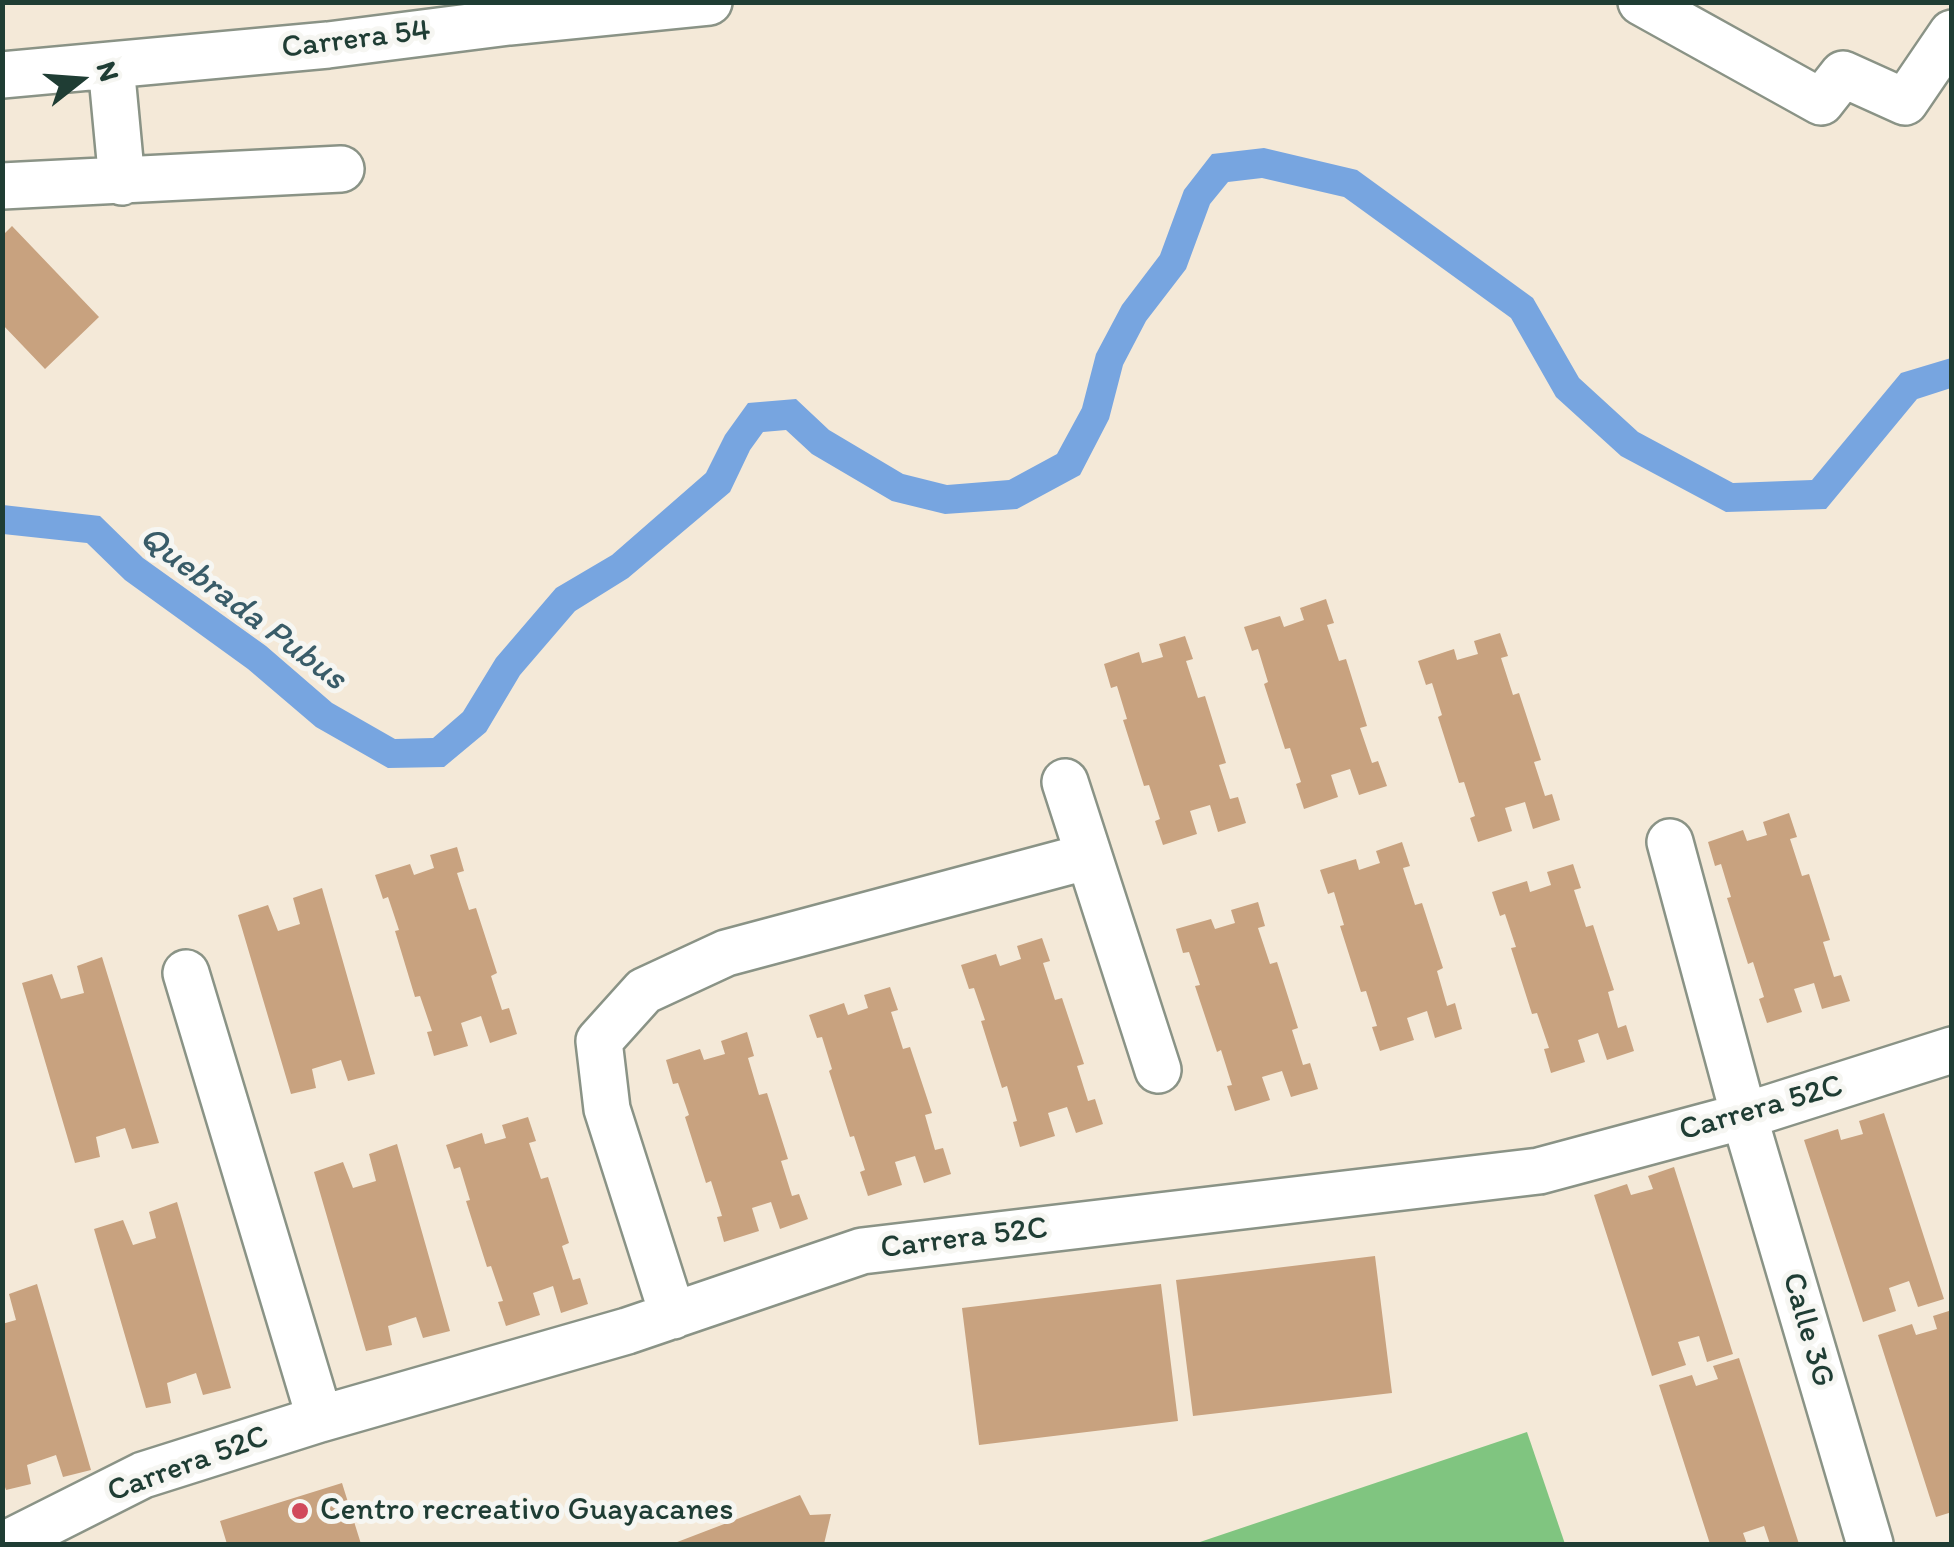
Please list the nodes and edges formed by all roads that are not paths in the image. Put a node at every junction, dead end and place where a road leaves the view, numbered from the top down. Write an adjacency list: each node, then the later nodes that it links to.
1 (709, 2): 3 (street, Carrera 54)
2 (1641, 2): 4 (street)
3 (509, 12): 5 (street, Carrera 54)
4 (1952, 34)
5 (111, 65): 6 (street, Carrera 54); 8 (street)
6 (2, 75)
7 (341, 169): 8 (street)
8 (122, 182): 9 (street)
9 (2, 186)
10 (1065, 782): 12 (street)
11 (1670, 842): 16 (street, Calle 3G)
12 (1089, 856): 15 (street); 17 (street)
13 (186, 972): 18 (street)
14 (1952, 1050): 16 (street, Carrera 52C)
15 (1158, 1070)
16 (1744, 1116): 17 (street, Carrera 52C); 20 (street, Calle 3G)
17 (673, 1316): 18 (street, Carrera 52C)
18 (320, 1418): 19 (street, Carrera 52C)
19 (6, 1544)
20 (1870, 1544)

